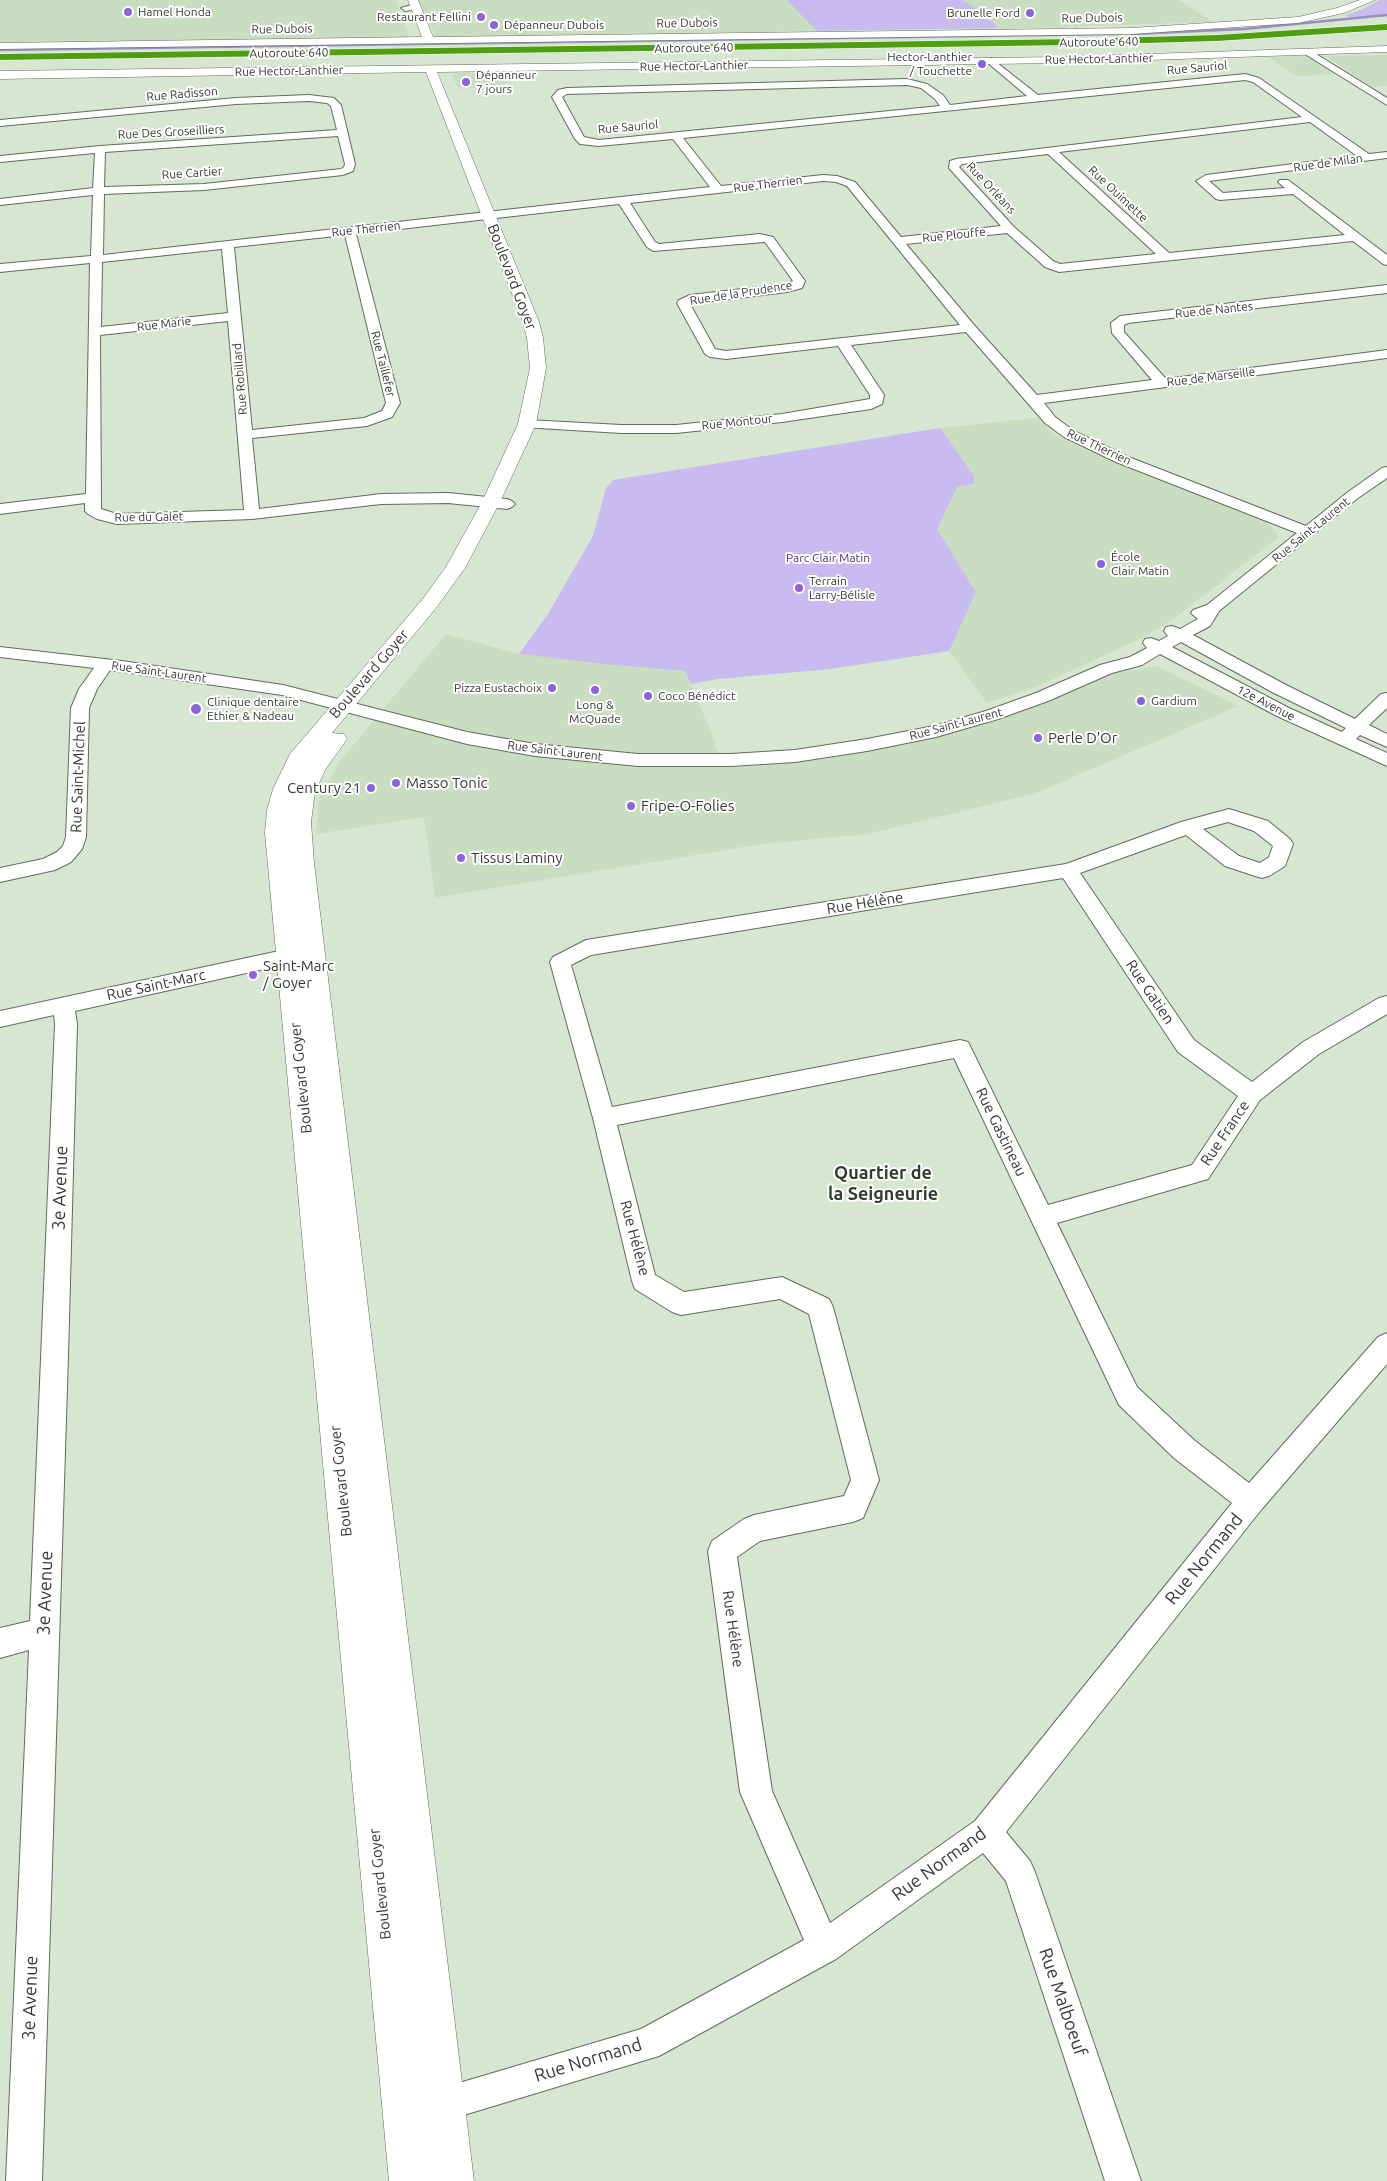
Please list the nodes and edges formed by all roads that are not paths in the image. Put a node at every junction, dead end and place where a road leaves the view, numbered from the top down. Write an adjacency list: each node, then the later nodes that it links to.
1 (1370, 0): 7 (street, Rue Dubois)
2 (409, 4): 6 (street); 7 (street)
3 (1387, 21): 8 (highway)
4 (1387, 27): 8 (highway, Autoroute 640)
5 (1387, 34): 10 (highway, Autoroute 640)
6 (415, 40): 7 (street, Rue Dubois); 11 (street, Rue Dubois)
7 (429, 40)
8 (1174, 40): 14 (highway, Autoroute 640)
9 (1387, 40): 10 (highway)
10 (1216, 45): 16 (highway, Autoroute 640)
11 (0, 46)
12 (1387, 50): 13 (street, Rue Hector-Lanthier)
13 (1308, 52): 15 (street, Rue Hector-Lanthier); 21 (street)
14 (0, 57)
15 (991, 61): 17 (street, Rue Hector-Lanthier); 20 (street)
16 (0, 64)
17 (444, 69): 18 (street, Rue Hector-Lanthier); 38 (street, Boulevard Goyer)
18 (430, 70): 19 (street, Rue Hector-Lanthier); 38 (street, Boulevard Goyer)
19 (0, 75)
20 (1035, 98): 22 (street, Rue Sauriol); 23 (street, Rue Sauriol)
21 (1387, 102)
22 (947, 108): 26 (street, Rue Sauriol); 26 (street, Rue Sauriol)
23 (1311, 119): 28 (street, Rue Orléans); 30 (street, Rue Sauriol)
24 (0, 123): 25 (street, Rue Radisson)
25 (343, 133): 27 (street, Rue Des Groseilliers); 35 (street, Rue Cartier)
26 (676, 136): 33 (street)
27 (100, 149): 31 (street, Rue Des Groseilliers); 35 (street)
28 (1051, 151): 39 (street, Rue Orléans); 44 (street, Rue Ouimette)
29 (1387, 155): 30 (street, Rue de Milan)
30 (1366, 157): 32 (street, Rue de Milan)
31 (0, 159)
32 (1270, 171): 34 (street, Rue de Milan); 34 (street, Rue de Milan)
33 (718, 190): 36 (street, Rue Therrien); 42 (street, Rue Therrien)
34 (1295, 190): 41 (street, Rue de Milan)
35 (100, 191): 37 (street, Rue Cartier); 45 (street)
36 (622, 200): 38 (street, Rue Therrien); 53 (street, Rue de la Prudence)
37 (0, 202)
38 (495, 214): 40 (street, Rue Therrien); 50 (street, Boulevard Goyer); 57 (street, Boulevard Goyer)
39 (1010, 229): 42 (street, Rue Plouffe); 44 (street, Rue Orléans)
40 (350, 231): 43 (street, Rue Therrien); 58 (street, Rue Taillefer)
41 (1355, 237): 44 (street, Rue Orléans); 46 (street, Rue de Milan)
42 (899, 241): 51 (street, Rue Therrien)
43 (228, 244): 45 (street, Rue Therrien); 49 (street, Rue Robillard)
44 (1166, 257)
45 (97, 259): 47 (street, Rue Therrien); 52 (street)
46 (1387, 261)
47 (0, 268)
48 (1387, 289): 55 (street, Rue de Nantes)
49 (235, 316): 52 (street, Rue Marie); 58 (street, Rue Robillard)
50 (547, 326)
51 (969, 328): 53 (street, Rue de la Prudence); 56 (street, Rue Therrien)
52 (94, 332): 60 (street)
53 (842, 342): 57 (street, Rue Montour)
54 (1387, 354): 55 (street, Rue de Marseille)
55 (1162, 383): 56 (street, Rue de Marseille)
56 (1034, 400): 64 (street, Rue Therrien)
57 (539, 419): 61 (street, Boulevard Goyer)
58 (245, 435): 63 (street, Rue Robillard)
59 (1387, 471): 64 (street, Rue Saint-Laurent)
60 (93, 498): 62 (street); 63 (street, Rue du Galet)
61 (499, 503): 63 (street, Rue du Galet); 70 (street, Boulevard Goyer)
62 (0, 509)
63 (252, 514)
64 (1308, 532): 65 (street, Rue Saint-Laurent)
65 (1175, 633): 66 (street, Rue Saint-Laurent); 71 (street, 12e Avenue)
66 (1154, 644): 70 (street, Rue Saint-Laurent); 72 (street, 12e Avenue)
67 (0, 652): 68 (street, Rue Saint-Laurent)
68 (106, 664): 70 (street, Rue Saint-Laurent); 77 (street, Rue Saint-Michel)
69 (1387, 698): 71 (street)
70 (351, 707): 78 (street, Boulevard Goyer)
71 (1357, 727): 72 (street); 73 (street, 12e Avenue)
72 (1344, 740): 74 (street, 12e Avenue)
73 (1387, 740)
74 (1387, 760)
75 (1188, 828): 76 (street, Rue Hélène)
76 (1068, 870): 82 (street, Rue Gatien); 83 (street, Rue Hélène)
77 (0, 875)
78 (301, 954): 80 (street, Rue Saint-Marc); 91 (street, Boulevard Goyer)
79 (1387, 1004): 82 (street, Rue France)
80 (64, 1005): 81 (street, Rue Saint-Marc); 87 (street, 3e Avenue)
81 (0, 1019)
82 (1252, 1094): 84 (street, Rue France)
83 (604, 1118): 84 (street, Rue Gastineau); 90 (street, Rue Hélène)
84 (1043, 1217): 86 (street, Rue Gastineau)
85 (1387, 1345): 86 (street, Rue Normand)
86 (1251, 1500): 89 (street, Rue Normand)
87 (44, 1632): 88 (street); 92 (street, 3e Avenue)
88 (0, 1643)
89 (986, 1832): 90 (street, Rue Normand); 95 (street, Rue Malboeuf)
90 (824, 1947): 91 (street, Rue Normand)
91 (424, 2109): 93 (street, Boulevard Goyer); 94 (street, Boulevard Goyer)
92 (24, 2181)
93 (410, 2181)
94 (452, 2181)
95 (1123, 2181)

